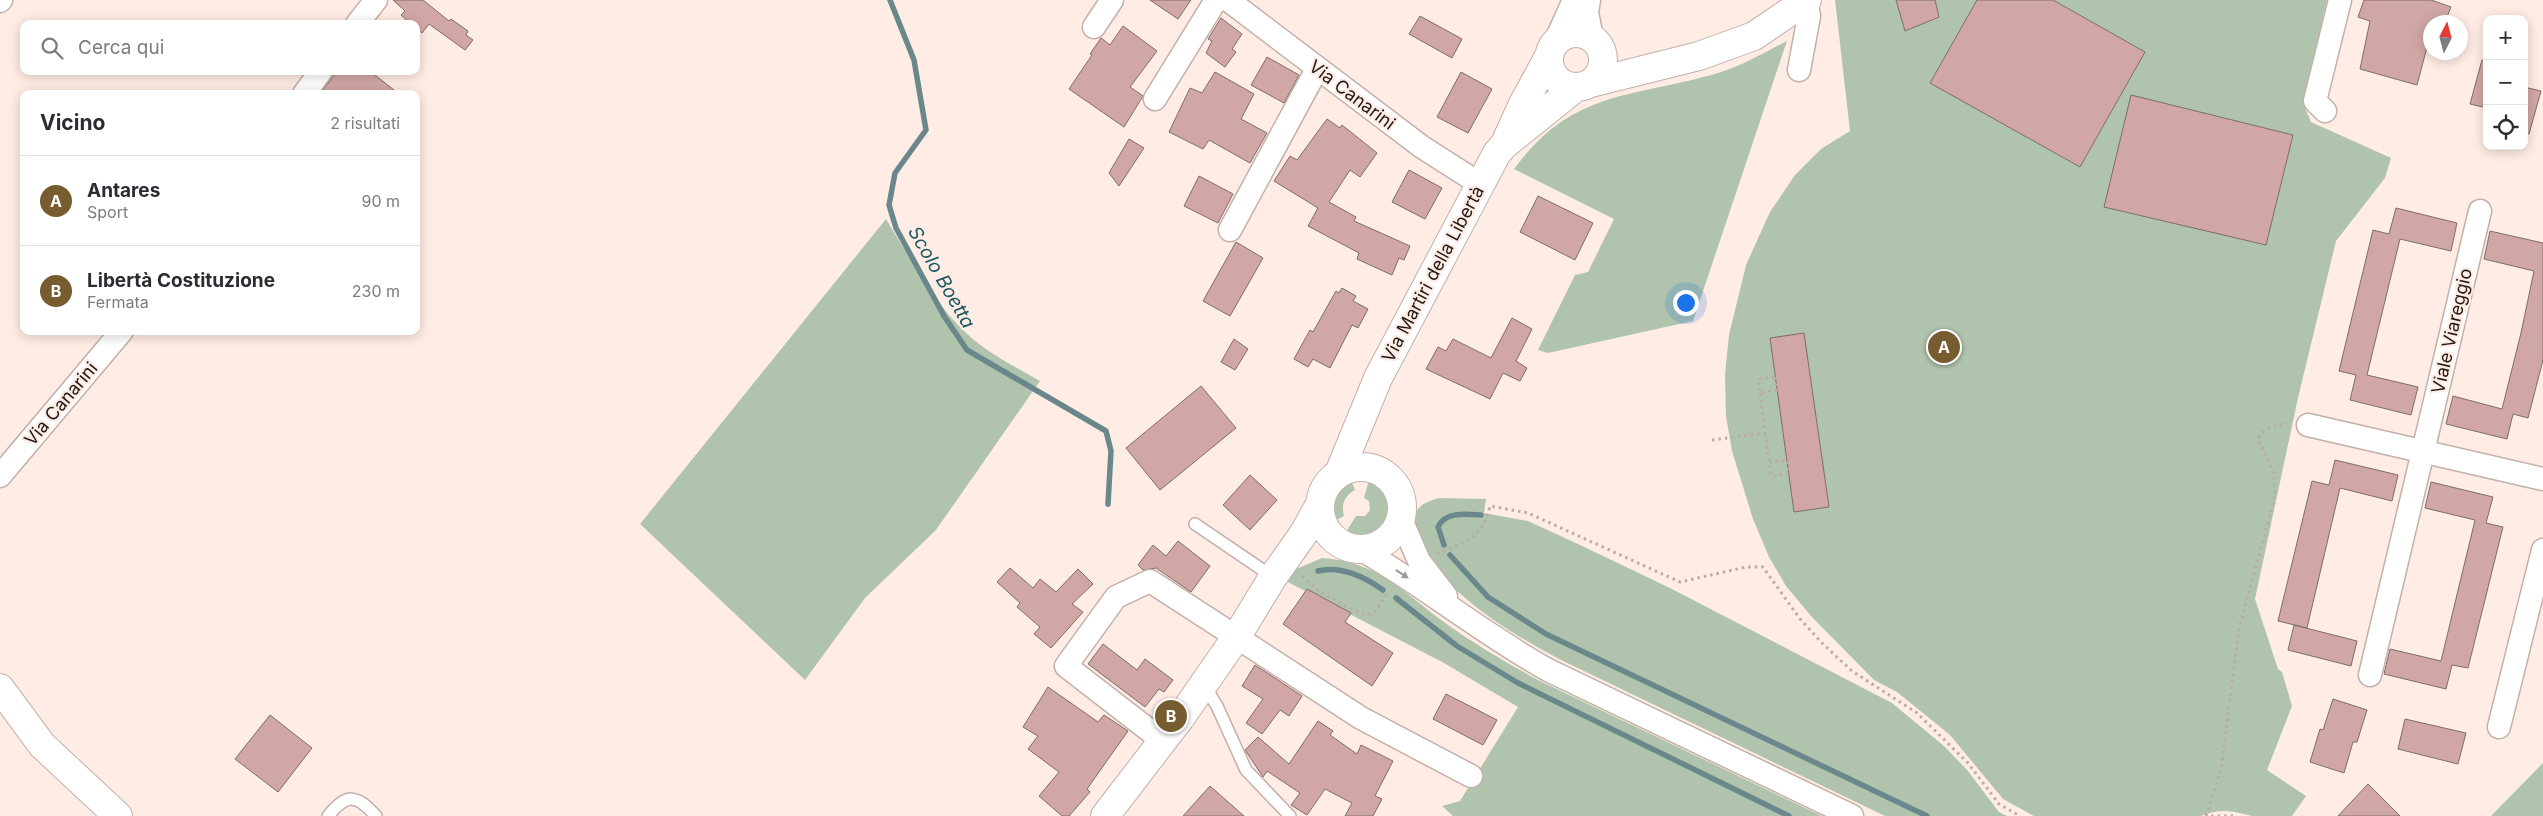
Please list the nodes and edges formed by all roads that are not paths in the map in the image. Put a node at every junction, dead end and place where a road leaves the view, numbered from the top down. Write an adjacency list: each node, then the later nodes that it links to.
1 (376, 0): 9 (street)
2 (1112, 0): 10 (street)
3 (1216, 0): 19 (street)
4 (1228, 0): 14 (street, Via Canarini)
5 (1574, 0): 12 (street, Via Martiri della Libertà)
6 (1589, 0): 11 (street, Via Martiri della Libertà)
7 (2340, 0): 20 (street)
8 (1807, 1): 13 (street); 15 (street)
9 (360, 20)
10 (1094, 27)
11 (1596, 44): 12 (street); 13 (street); 17 (street, Via Martiri della Libertà)
12 (1552, 50): 17 (street); 21 (street, Via Martiri della Libertà)
13 (1656, 66): 17 (street)
14 (1317, 69): 22 (street, Via Canarini); 24 (street)
15 (1799, 70)
16 (318, 75): 18 (street)
17 (1583, 85): 21 (street, Via Martiri della Libertà)
18 (307, 90)
19 (1155, 98)
20 (2325, 111)
21 (1504, 145): 22 (street, Via Martiri della Libertà)
22 (1480, 184): 26 (street, Via Martiri della Libertà)
23 (2480, 211): 28 (street, Viale Viareggio)
24 (1230, 230)
25 (119, 335): 31 (street, Via Canarini)
26 (1366, 406): 29 (street, Via Martiri della Libertà); 30 (street, Via Martiri della Libertà)
27 (2308, 425): 28 (street)
28 (2423, 450): 32 (street); 41 (street, Viale Viareggio)
29 (1375, 469): 30 (street); 34 (street)
30 (1339, 473): 33 (street, Via Martiri della Libertà)
31 (0, 476)
32 (2543, 479)
33 (1320, 504): 36 (street); 39 (street, Via Martiri della Libertà)
34 (1401, 519): 36 (street, Via Martiri della Libertà); 38 (street)
35 (1195, 524): 39 (lane)
36 (1349, 546): 38 (street); 39 (street, Via Martiri della Libertà)
37 (2543, 550): 44 (street)
38 (1410, 567): 52 (street)
39 (1285, 576): 40 (street, Via Martiri della Libertà)
40 (1237, 636): 42 (street, Via Martiri della Libertà); 45 (street); 46 (street)
41 (2370, 674)
42 (1204, 684): 45 (street, Via Martiri della Libertà); 51 (lane)
43 (0, 688): 47 (street)
44 (2499, 726)
45 (1163, 741): 50 (street, Via Martiri della Libertà)
46 (1470, 776)
47 (118, 816)
48 (328, 816): 49 (lane)
49 (376, 816)
50 (1105, 816)
51 (1290, 816)
52 (1852, 816)

